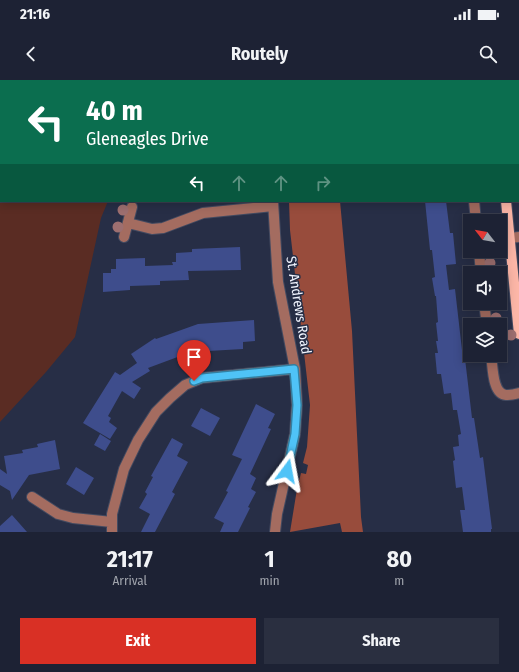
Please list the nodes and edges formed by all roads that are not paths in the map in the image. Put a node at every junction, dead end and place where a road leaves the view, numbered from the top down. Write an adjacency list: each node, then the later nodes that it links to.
1 (474, 202): 5 (street)
2 (506, 202): 8 (main road)
3 (273, 204): 6 (street); 11 (street, St. Andrews Road)
4 (132, 207): 6 (street)
5 (475, 214)
6 (128, 223): 7 (street)
7 (124, 237)
8 (514, 237): 9 (main road)
9 (519, 334)
10 (492, 362): 12 (street)
11 (294, 369): 14 (street); 15 (street, St. Andrews Road)
12 (519, 393)
13 (32, 497): 14 (street)
14 (112, 527)
15 (275, 532)

